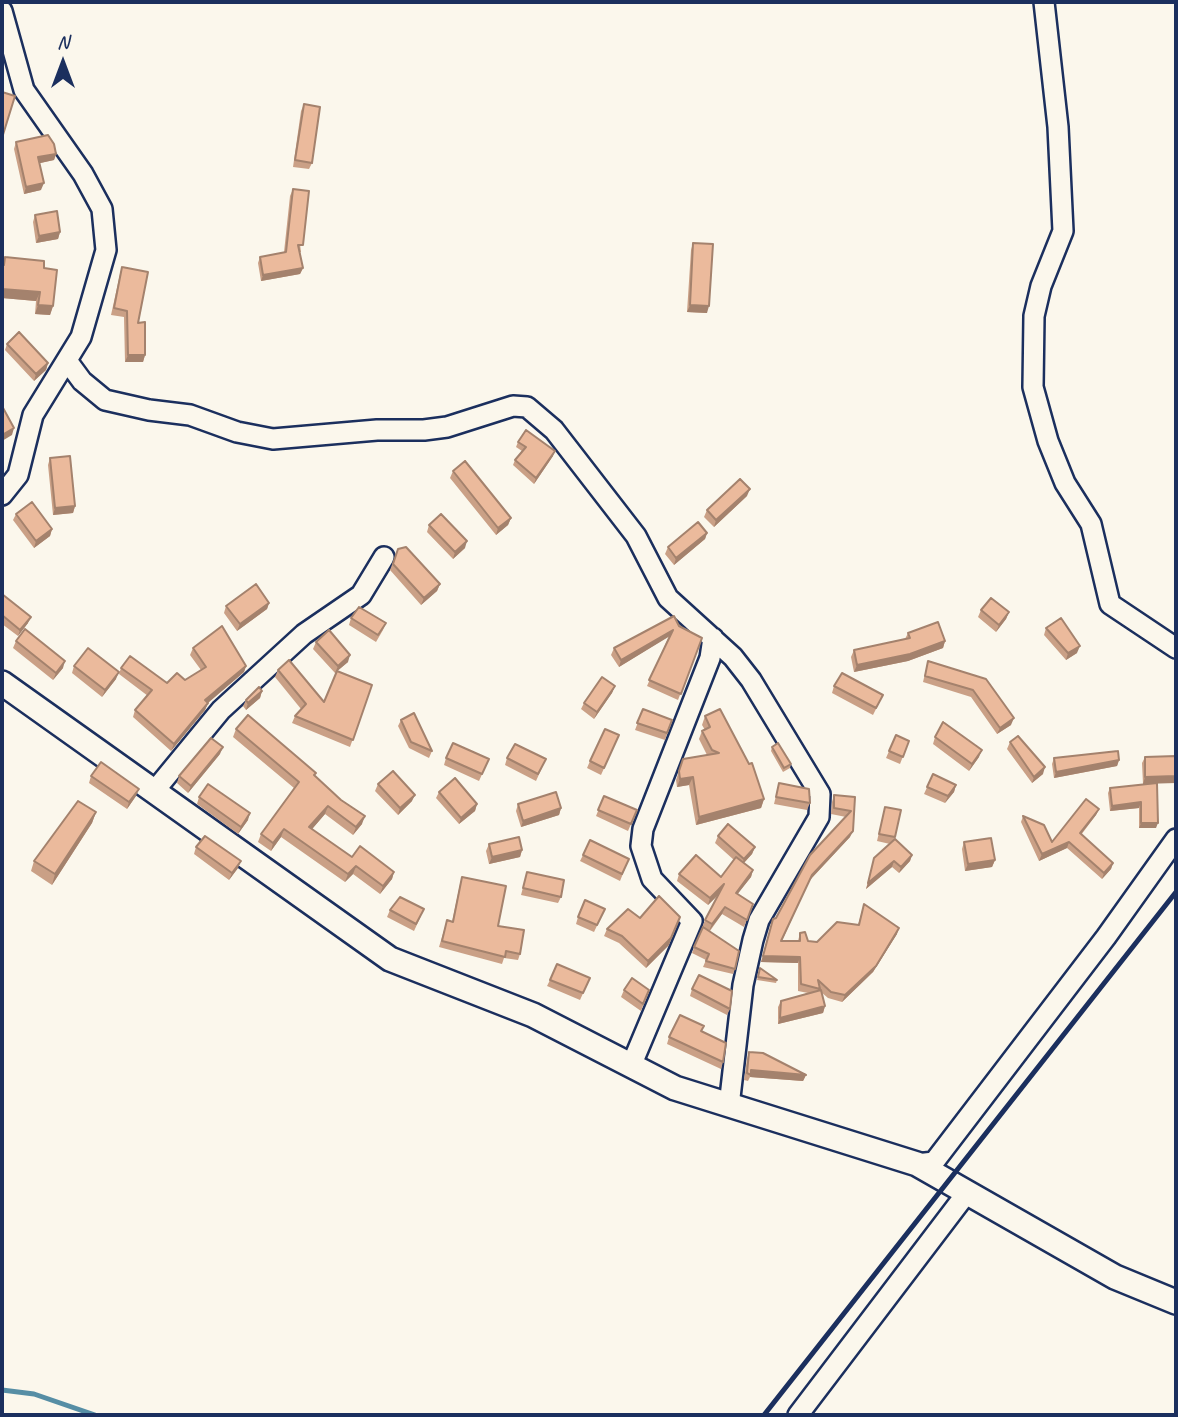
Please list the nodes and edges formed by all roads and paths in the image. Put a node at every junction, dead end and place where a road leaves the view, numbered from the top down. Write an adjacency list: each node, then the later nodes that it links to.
1 (1044, 2): 7 (street)
2 (2, 11): 3 (street)
3 (68, 362): 4 (street); 6 (street)
4 (2, 495)
5 (384, 556): 9 (street)
6 (713, 638): 11 (street); 12 (street)
7 (1176, 648)
8 (2, 683): 9 (street)
9 (156, 789): 11 (street)
10 (1176, 839): 13 (street)
11 (631, 1066): 12 (street)
12 (729, 1106): 13 (street)
13 (917, 1164): 14 (street)
14 (966, 1194): 15 (street); 16 (street)
15 (1176, 1302)
16 (798, 1415)

